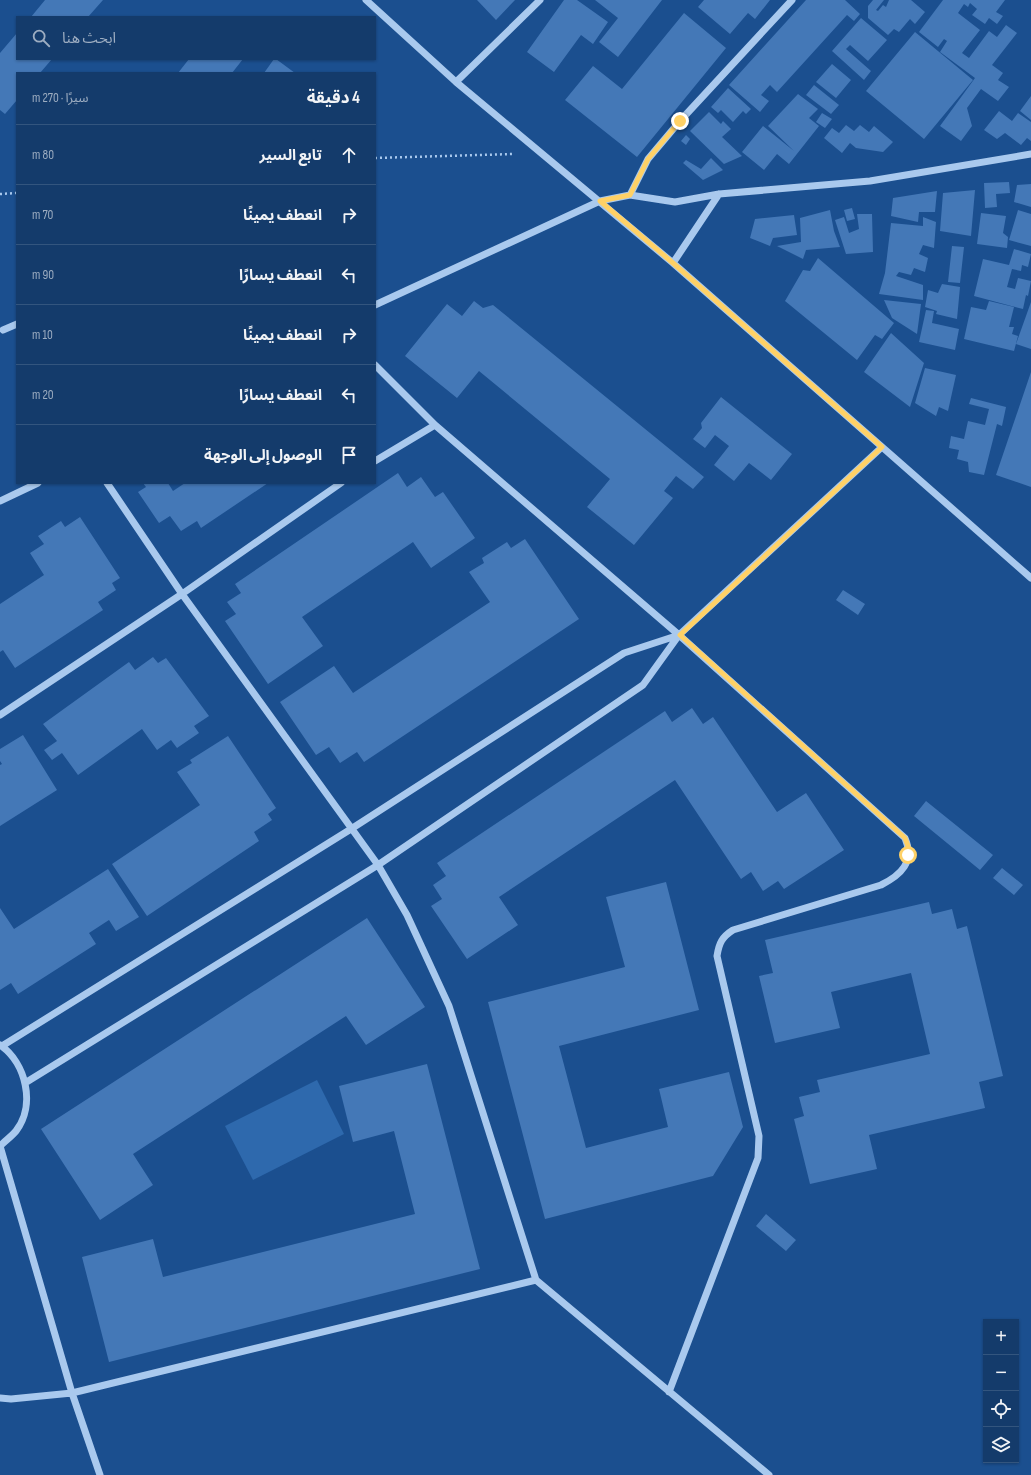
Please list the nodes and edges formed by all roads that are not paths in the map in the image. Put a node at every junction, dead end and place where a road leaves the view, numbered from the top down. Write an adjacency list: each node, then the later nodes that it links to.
1 (366, 0): 4 (street)
2 (540, 0): 4 (street)
3 (792, 0): 7 (street)
4 (456, 82): 8 (street)
5 (1031, 154): 6 (street)
6 (719, 194): 7 (street); 9 (street)
7 (630, 195): 8 (street)
8 (600, 201): 9 (street); 10 (street)
9 (673, 263): 15 (street)
10 (376, 305)
11 (16, 324): 12 (street)
12 (3, 330)
13 (376, 366): 14 (street)
14 (435, 425): 16 (street); 23 (street)
15 (882, 447): 21 (street); 23 (street)
16 (376, 460)
17 (36, 484): 20 (street)
18 (108, 484): 22 (street)
19 (340, 484): 22 (street)
20 (0, 501)
21 (1031, 578)
22 (182, 594): 24 (street); 25 (street)
23 (680, 635): 25 (street); 26 (street); 31 (street)
24 (0, 715)
25 (351, 829): 26 (street); 27 (street)
26 (378, 865): 28 (street); 30 (street)
27 (1, 1046): 28 (street)
28 (25, 1083): 29 (street)
29 (0, 1146): 32 (street)
30 (536, 1280): 31 (street); 32 (street)
31 (669, 1392): 35 (street)
32 (72, 1393): 33 (street); 34 (street)
33 (0, 1398)
34 (100, 1475)
35 (769, 1475)

